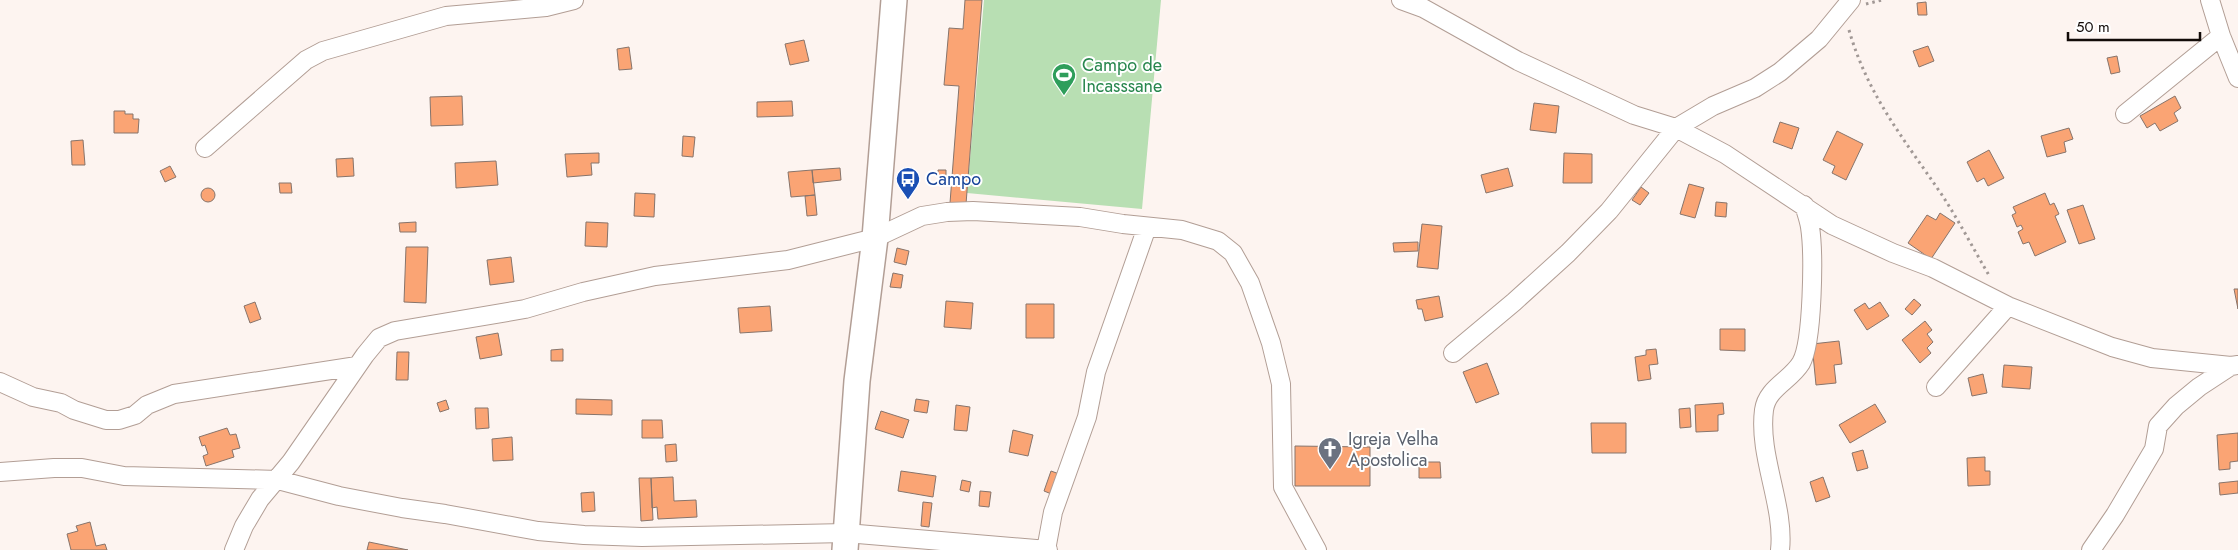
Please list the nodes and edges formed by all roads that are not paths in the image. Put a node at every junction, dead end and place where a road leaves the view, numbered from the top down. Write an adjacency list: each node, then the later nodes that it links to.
1 (574, 0): 10 (street)
2 (894, 0): 13 (street)
3 (1401, 0): 9 (street)
4 (2210, 0): 6 (street)
5 (1847, 5): 9 (street)
6 (2221, 36): 7 (street); 8 (street)
7 (2238, 78)
8 (2125, 114)
9 (1676, 128): 11 (street); 15 (street)
10 (205, 148)
11 (1804, 205): 14 (street); 26 (street)
12 (1147, 227): 13 (street); 24 (street); 25 (street)
13 (875, 238): 17 (street); 22 (street)
14 (2008, 306): 16 (street); 19 (street)
15 (1454, 353)
16 (2235, 365): 27 (street)
17 (357, 366): 18 (street); 21 (street)
18 (0, 382)
19 (1936, 387)
20 (0, 472): 21 (street)
21 (278, 480): 22 (street); 23 (street)
22 (845, 541): 24 (street)
23 (234, 550)
24 (1047, 550)
25 (1317, 550)
26 (1780, 550)
27 (2091, 550)

